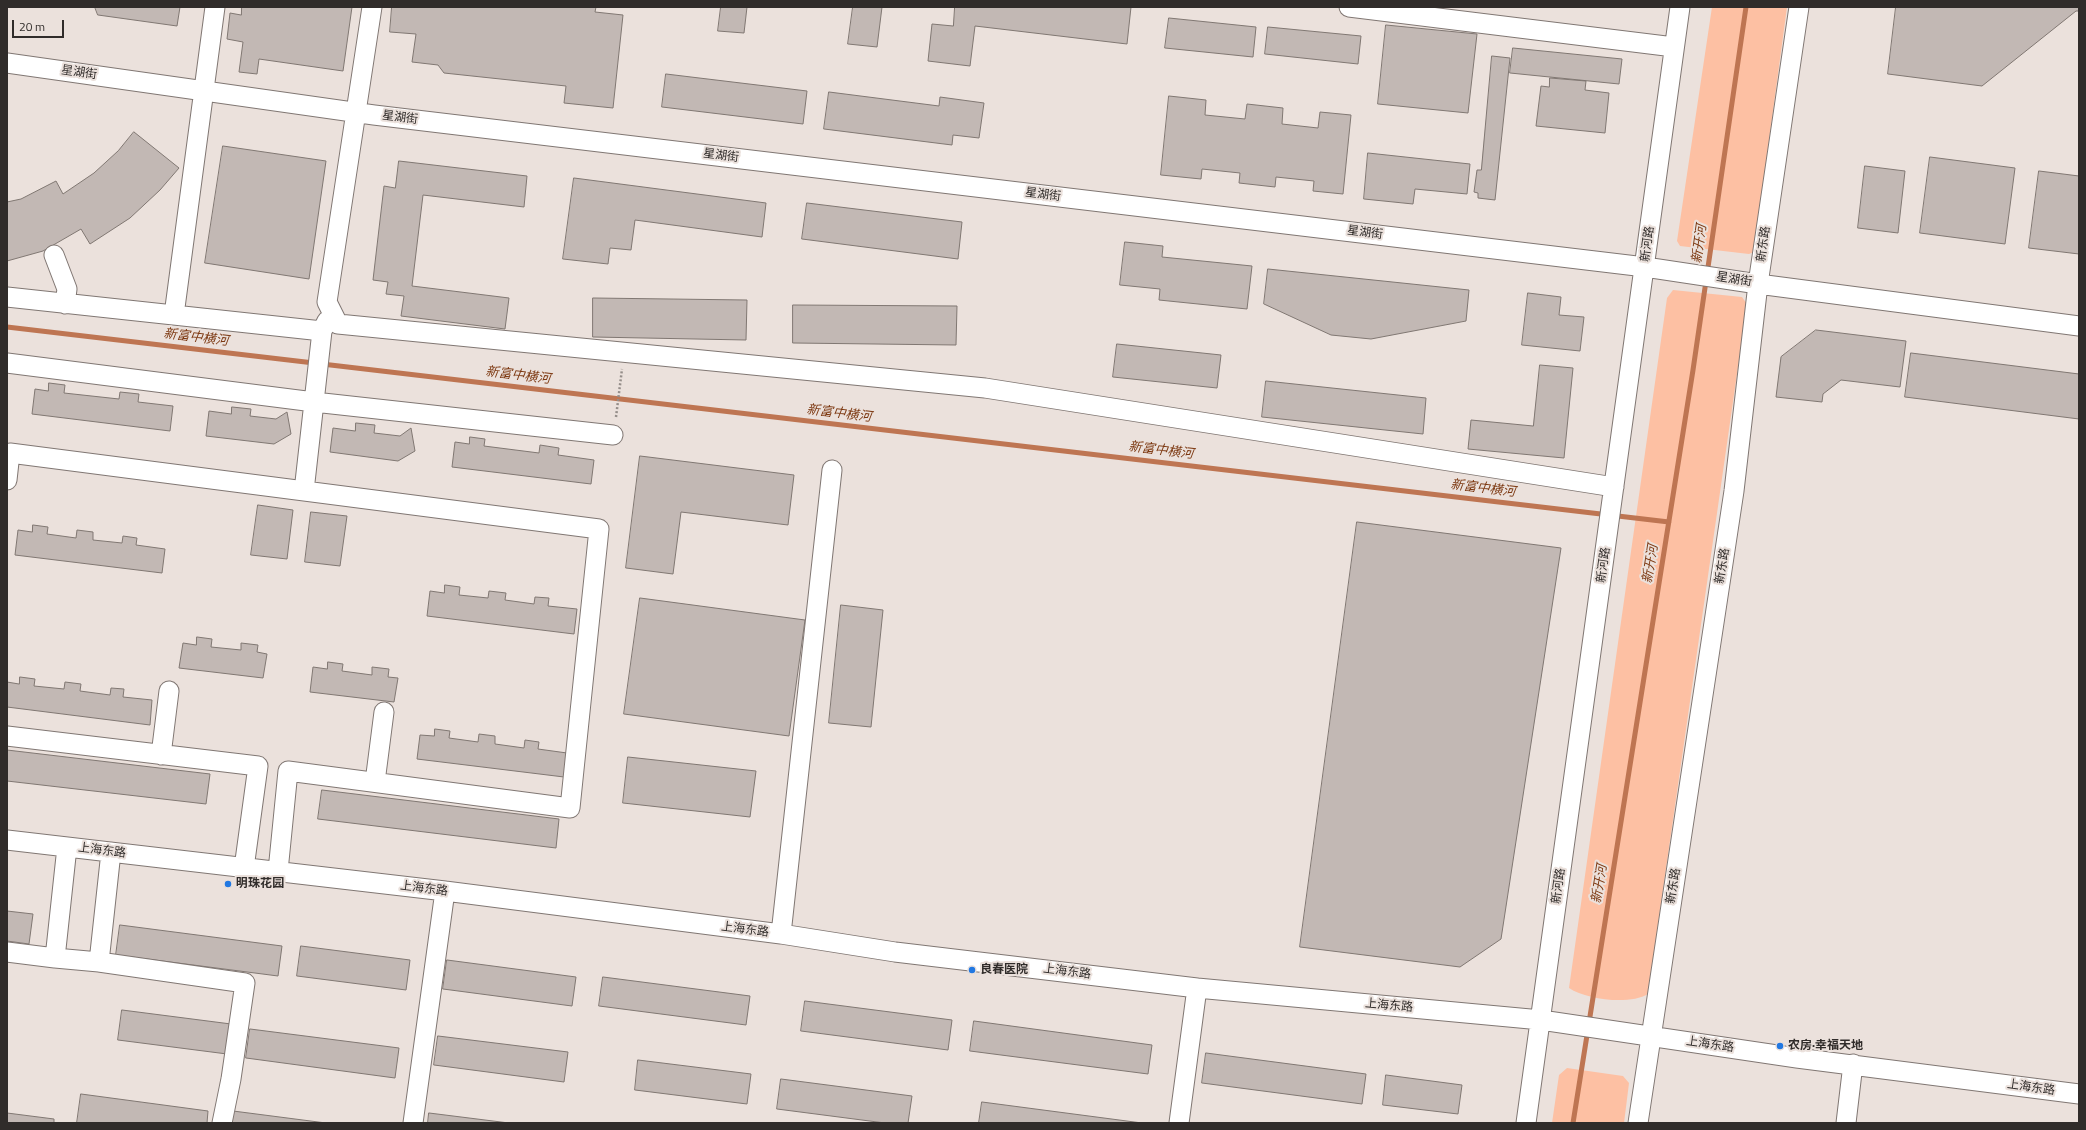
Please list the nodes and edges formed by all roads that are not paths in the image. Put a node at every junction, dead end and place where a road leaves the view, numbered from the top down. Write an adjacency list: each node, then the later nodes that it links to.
1 (215, 7): 8 (street)
2 (372, 7): 9 (street)
3 (1349, 7): 6 (street)
4 (1680, 7): 6 (street, 新河路)
5 (1799, 7): 12 (street, 新东路)
6 (1674, 47): 11 (street, 新河路)
7 (7, 63): 8 (street, 星湖街)
8 (203, 91): 9 (street, 星湖街); 16 (street)
9 (357, 112): 11 (street, 星湖街); 15 (street)
10 (54, 255): 14 (street)
11 (1645, 267): 12 (street, 星湖街); 25 (street, 新河路)
12 (1758, 284): 17 (street, 星湖街); 43 (street, 新东路)
13 (7, 297): 14 (street)
14 (65, 304): 16 (street)
15 (332, 313): 18 (street); 25 (street)
16 (174, 315): 18 (street)
17 (2079, 326)
18 (321, 337): 20 (street)
19 (7, 363): 20 (street)
20 (314, 402): 21 (street); 24 (street)
21 (613, 435)
22 (832, 470): 37 (street)
23 (7, 480): 24 (street)
24 (304, 491): 30 (street)
25 (1613, 496): 42 (street, 新河路)
26 (169, 691): 29 (street)
27 (384, 712): 30 (street)
28 (7, 736): 29 (street)
29 (161, 755): 34 (street)
30 (375, 782): 35 (street)
31 (7, 840): 32 (street, 上海东路)
32 (67, 847): 33 (street, 上海东路); 39 (street)
33 (111, 852): 34 (street, 上海东路); 40 (street)
34 (244, 868): 35 (street, 上海东路)
35 (278, 871): 36 (street, 上海东路)
36 (445, 891): 37 (street, 上海东路); 47 (street)
37 (781, 934): 41 (street, 上海东路)
38 (7, 952): 39 (street)
39 (55, 958): 40 (street)
40 (99, 962): 46 (street)
41 (1197, 988): 42 (street, 上海东路); 48 (street)
42 (1541, 1020): 43 (street, 上海东路); 49 (street, 新河路)
43 (1650, 1037): 44 (street, 上海东路); 50 (street, 新东路)
44 (1853, 1064): 45 (street, 上海东路); 51 (street)
45 (2079, 1094)
46 (222, 1123)
47 (413, 1123)
48 (1179, 1123)
49 (1526, 1123)
50 (1638, 1123)
51 (1846, 1123)

